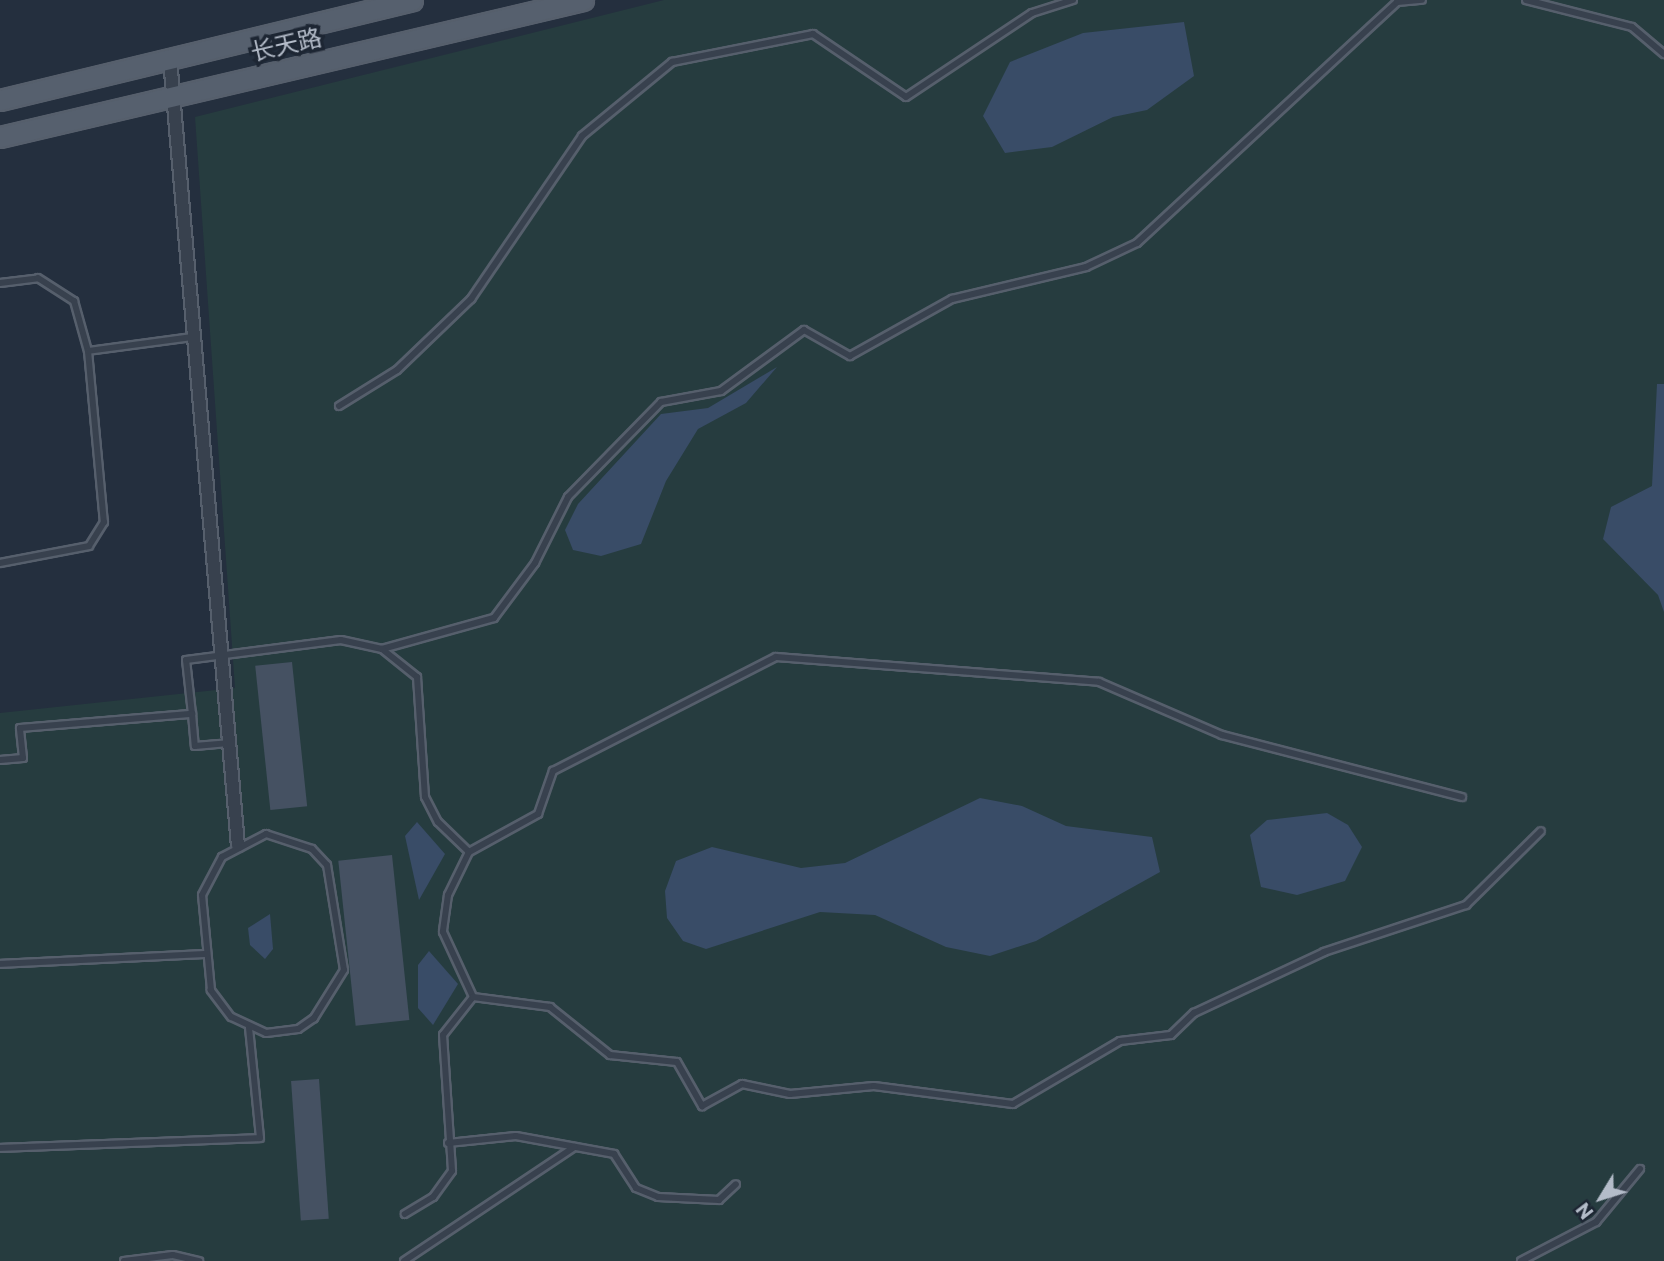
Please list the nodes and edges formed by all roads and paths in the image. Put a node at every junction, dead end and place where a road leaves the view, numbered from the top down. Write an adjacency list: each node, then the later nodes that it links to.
1 (412, 0): 7 (main road, 长天路)
2 (583, 0): 8 (main road, 长天路)
3 (1073, 0): 14 (lane)
4 (1422, 0): 16 (lane)
5 (1526, 0): 6 (lane)
6 (1664, 54)
7 (170, 59): 8 (street); 9 (main road, 长天路)
8 (173, 96): 10 (main road, 长天路); 12 (street)
9 (0, 100)
10 (0, 138)
11 (0, 283): 13 (lane)
12 (193, 337): 13 (lane); 17 (street)
13 (88, 351): 15 (lane)
14 (339, 406)
15 (0, 563)
16 (382, 649): 17 (lane); 24 (lane)
17 (221, 657): 18 (lane); 19 (street)
18 (192, 714): 19 (lane); 20 (lane)
19 (228, 743): 23 (street)
20 (0, 760)
21 (1462, 797): 24 (lane)
22 (1541, 831): 27 (lane)
23 (238, 845): 25 (lane); 28 (lane)
24 (469, 852): 27 (lane)
25 (207, 954): 26 (lane); 28 (lane)
26 (0, 964)
27 (472, 997): 29 (lane)
28 (249, 1027): 31 (lane)
29 (448, 1143): 30 (lane); 34 (lane)
30 (574, 1147): 33 (lane); 37 (lane)
31 (0, 1148)
32 (1640, 1169): 38 (lane)
33 (736, 1184)
34 (405, 1214)
35 (124, 1261): 36 (lane)
36 (199, 1261)
37 (404, 1261)
38 (1521, 1261)

